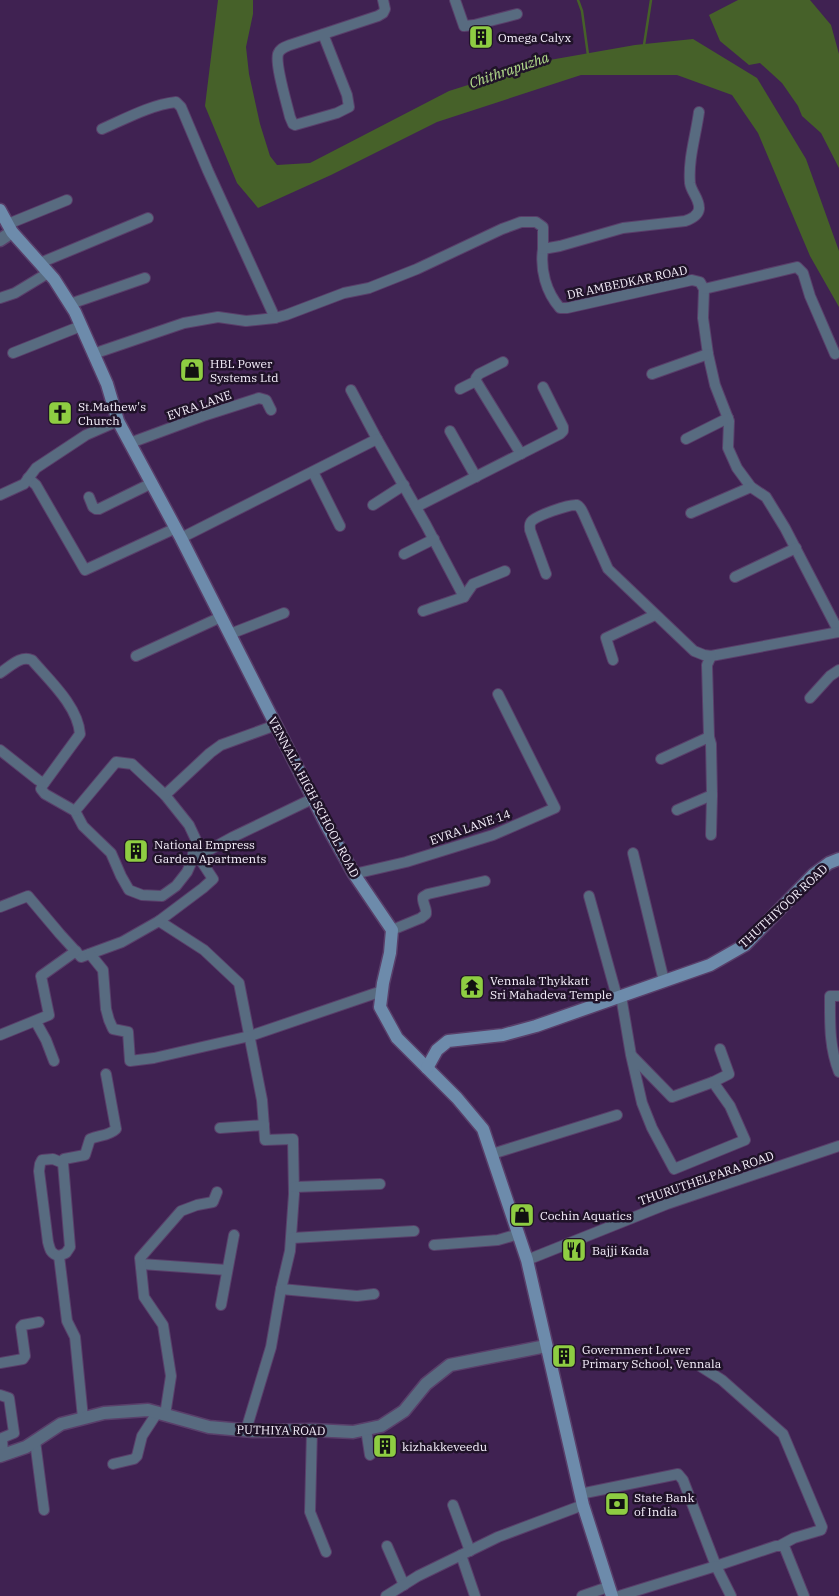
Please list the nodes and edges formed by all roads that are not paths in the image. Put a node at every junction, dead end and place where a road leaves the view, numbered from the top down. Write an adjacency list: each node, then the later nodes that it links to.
1 (383, 0): 4 (street)
2 (455, 0): 3 (street)
3 (517, 14)
4 (323, 34): 4 (street)
5 (699, 112): 12 (street)
6 (102, 129): 18 (street)
7 (67, 200): 10 (street)
8 (0, 210): 10 (main road, VENNALA HIGH SCHOOL ROAD)
9 (148, 218): 13 (street)
10 (10, 228): 11 (street); 13 (main road, VENNALA HIGH SCHOOL ROAD)
11 (0, 240)
12 (543, 249): 15 (street, DR AMBEDKAR ROAD); 18 (street)
13 (44, 268): 16 (street); 17 (main road, VENNALA HIGH SCHOOL ROAD)
14 (145, 278): 17 (street)
15 (704, 289): 22 (street); 23 (street)
16 (0, 298)
17 (70, 304): 19 (main road, VENNALA HIGH SCHOOL ROAD)
18 (275, 318): 21 (street)
19 (81, 326): 20 (street); 21 (main road, VENNALA HIGH SCHOOL ROAD)
20 (13, 352)
21 (94, 354): 32 (main road, VENNALA HIGH SCHOOL ROAD)
22 (708, 354): 25 (street); 31 (street)
23 (835, 354)
24 (503, 362): 26 (street)
25 (652, 374)
26 (476, 381): 28 (street); 37 (street)
27 (543, 387): 37 (street)
28 (460, 388)
29 (351, 390): 34 (street)
30 (271, 410): 36 (street, EVRA LANE)
31 (728, 418): 35 (street); 43 (street)
32 (118, 421): 36 (main road, VENNALA HIGH SCHOOL ROAD); 40 (street)
33 (450, 431): 39 (street)
34 (377, 439): 38 (street); 42 (street)
35 (686, 439)
36 (130, 443): 41 (main road, VENNALA HIGH SCHOOL ROAD)
37 (521, 454): 39 (street)
38 (312, 472): 49 (street); 50 (street)
39 (476, 477): 47 (street)
40 (28, 478): 44 (street); 50 (street)
41 (152, 483): 45 (street); 50 (main road, VENNALA HIGH SCHOOL ROAD)
42 (404, 485): 46 (street); 47 (street)
43 (752, 487): 48 (street); 52 (street)
44 (0, 496)
45 (89, 496)
46 (373, 505)
47 (416, 507): 51 (street)
48 (691, 513)
49 (340, 526)
50 (179, 533): 61 (main road, VENNALA HIGH SCHOOL ROAD)
51 (434, 539): 53 (street); 57 (street)
52 (796, 548): 56 (street); 62 (street)
53 (404, 554)
54 (505, 571): 57 (street)
55 (546, 574): 60 (street)
56 (735, 577)
57 (464, 597): 58 (street)
58 (423, 611)
59 (284, 613): 63 (street)
60 (655, 615): 65 (street); 66 (street)
61 (221, 617): 63 (main road, VENNALA HIGH SCHOOL ROAD); 64 (street)
62 (839, 632): 65 (street)
63 (230, 634): 71 (main road, VENNALA HIGH SCHOOL ROAD)
64 (136, 656)
65 (711, 656): 72 (street)
66 (613, 660)
67 (839, 670): 70 (street)
68 (0, 673): 75 (street)
69 (498, 694): 84 (street, EVRA LANE 14)
70 (810, 698)
71 (276, 725): 77 (street); 78 (main road, VENNALA HIGH SCHOOL ROAD)
72 (709, 737): 74 (street); 76 (street)
73 (0, 750): 75 (street)
74 (661, 758)
75 (44, 783): 80 (street)
76 (712, 795): 79 (street); 81 (street)
77 (165, 796): 80 (street); 80 (street)
78 (314, 798): 84 (main road, VENNALA HIGH SCHOOL ROAD); 88 (street)
79 (677, 810)
80 (75, 811)
81 (711, 835)
82 (633, 853): 92 (street)
83 (839, 859): 92 (main road, THUTHIYOOR ROAD)
84 (354, 874): 89 (main road, VENNALA HIGH SCHOOL ROAD)
85 (484, 881): 89 (street)
86 (590, 896): 94 (street)
87 (0, 907): 90 (street)
88 (159, 921): 91 (street); 98 (street)
89 (392, 930): 93 (main road)
90 (76, 951): 91 (street); 96 (street)
91 (90, 954): 98 (street)
92 (664, 981): 94 (main road, THUTHIYOOR ROAD)
93 (382, 991): 98 (street); 102 (main road)
94 (619, 996): 100 (street); 102 (main road, THUTHIYOOR ROAD)
95 (839, 996): 103 (street)
96 (36, 1022): 97 (street); 101 (street)
97 (0, 1036)
98 (250, 1036): 109 (street)
99 (720, 1049): 106 (street)
100 (631, 1056): 105 (street); 107 (street)
101 (54, 1061)
102 (427, 1068): 112 (main road)
103 (839, 1072)
104 (106, 1074): 113 (street)
105 (655, 1080): 106 (street); 107 (street)
106 (713, 1082): 107 (street)
107 (639, 1089)
108 (618, 1115): 112 (street)
109 (264, 1125): 110 (street); 115 (street)
110 (220, 1128)
111 (839, 1146): 123 (street, THURUTHELPARA ROAD)
112 (492, 1154): 118 (main road)
113 (62, 1163): 122 (street); 122 (street)
114 (380, 1184): 115 (street)
115 (294, 1186): 120 (street)
116 (217, 1192): 124 (street)
117 (414, 1231): 120 (street)
118 (519, 1234): 121 (street); 123 (main road)
119 (234, 1235): 125 (street)
120 (292, 1238): 126 (street)
121 (434, 1245)
122 (59, 1256): 135 (street)
123 (527, 1260): 130 (main road)
124 (141, 1264): 125 (street); 134 (street)
125 (228, 1270): 128 (street)
126 (281, 1289): 127 (street); 137 (street)
127 (374, 1294)
128 (221, 1305)
129 (39, 1322): 131 (street)
130 (546, 1346): 136 (street, PUTHIYA ROAD); 143 (main road)
131 (0, 1363)
132 (700, 1366): 146 (street)
133 (0, 1395): 140 (street)
134 (161, 1414): 135 (street, PUTHIYA ROAD); 137 (street, PUTHIYA ROAD); 142 (street)
135 (84, 1418): 139 (street, PUTHIYA ROAD)
136 (366, 1429): 138 (street, PUTHIYA ROAD); 141 (street)
137 (246, 1430): 138 (street, PUTHIYA ROAD)
138 (312, 1430): 148 (street)
139 (35, 1441): 140 (street, PUTHIYA ROAD); 145 (street)
140 (2, 1455)
141 (370, 1455)
142 (113, 1464)
143 (582, 1499): 149 (street); 150 (street); 152 (main road)
144 (453, 1505): 149 (street)
145 (44, 1510)
146 (781, 1545): 150 (street); 158 (street)
147 (387, 1546): 151 (street)
148 (326, 1552)
149 (466, 1553): 151 (street); 154 (street)
150 (716, 1566): 156 (street); 157 (street)
151 (404, 1585): 153 (street)
152 (610, 1591): 155 (street)
153 (386, 1596)
154 (475, 1596)
155 (582, 1596)
156 (619, 1596)
157 (731, 1596)
158 (804, 1596)

